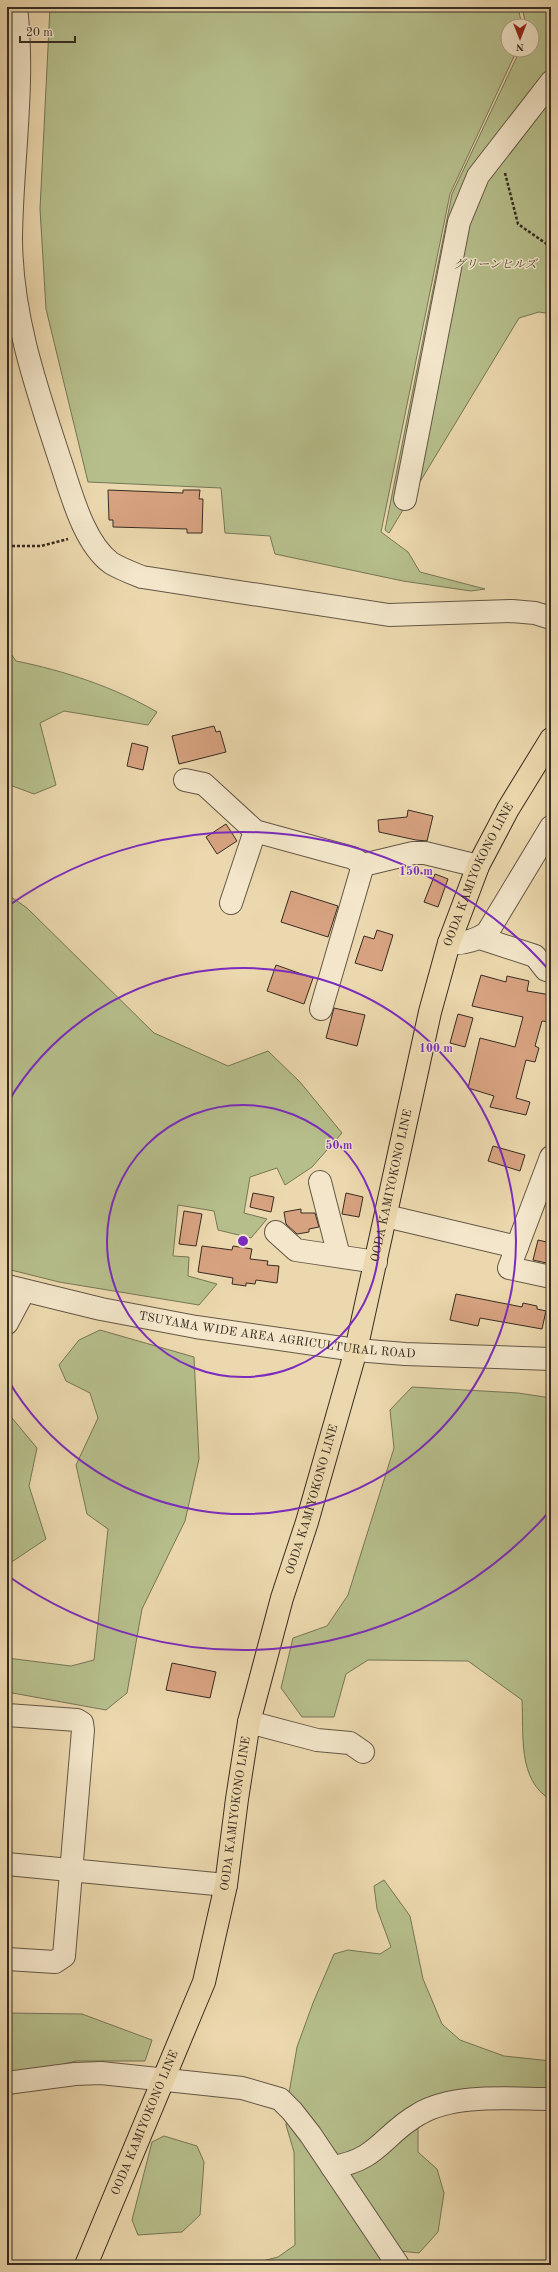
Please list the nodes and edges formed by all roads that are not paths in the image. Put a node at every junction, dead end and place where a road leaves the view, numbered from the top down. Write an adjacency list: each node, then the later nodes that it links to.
1 (16, 7): 4 (street)
2 (551, 82): 3 (street)
3 (405, 499)
4 (551, 618)
5 (551, 739): 10 (main road, OODA KAMIYOKONO LINE)
6 (185, 780): 8 (street)
7 (551, 827): 12 (street)
8 (254, 831): 9 (street); 11 (street)
9 (363, 865): 10 (street); 15 (street)
10 (478, 866): 13 (main road, OODA KAMIYOKONO LINE)
11 (231, 902)
12 (480, 938): 13 (street); 14 (street)
13 (450, 943): 19 (main road, OODA KAMIYOKONO LINE)
14 (551, 971)
15 (321, 1009)
16 (551, 1157): 17 (street)
17 (547, 1178): 21 (street)
18 (320, 1182): 22 (street)
19 (386, 1216): 21 (street); 23 (main road, OODA KAMIYOKONO LINE)
20 (276, 1232): 22 (street)
21 (517, 1247): 24 (street)
22 (339, 1256): 23 (street)
23 (376, 1262): 27 (main road, OODA KAMIYOKONO LINE)
24 (551, 1277)
25 (16, 1289): 26 (street); 27 (street, TSUYAMA WIDE AREA AGRICULTURAL ROAD)
26 (7, 1323)
27 (356, 1350): 28 (street, TSUYAMA WIDE AREA AGRICULTURAL ROAD); 30 (main road, OODA KAMIYOKONO LINE)
28 (551, 1359)
29 (7, 1715): 33 (street)
30 (249, 1722): 31 (street); 34 (main road, OODA KAMIYOKONO LINE)
31 (363, 1752)
32 (7, 1864): 33 (street)
33 (71, 1870): 34 (street); 35 (street)
34 (226, 1885): 36 (main road, OODA KAMIYOKONO LINE)
35 (7, 1959)
36 (163, 2078): 37 (street); 39 (street); 40 (main road, OODA KAMIYOKONO LINE)
37 (7, 2083)
38 (551, 2099): 39 (street)
39 (332, 2167): 41 (street)
40 (86, 2265)
41 (398, 2265)

